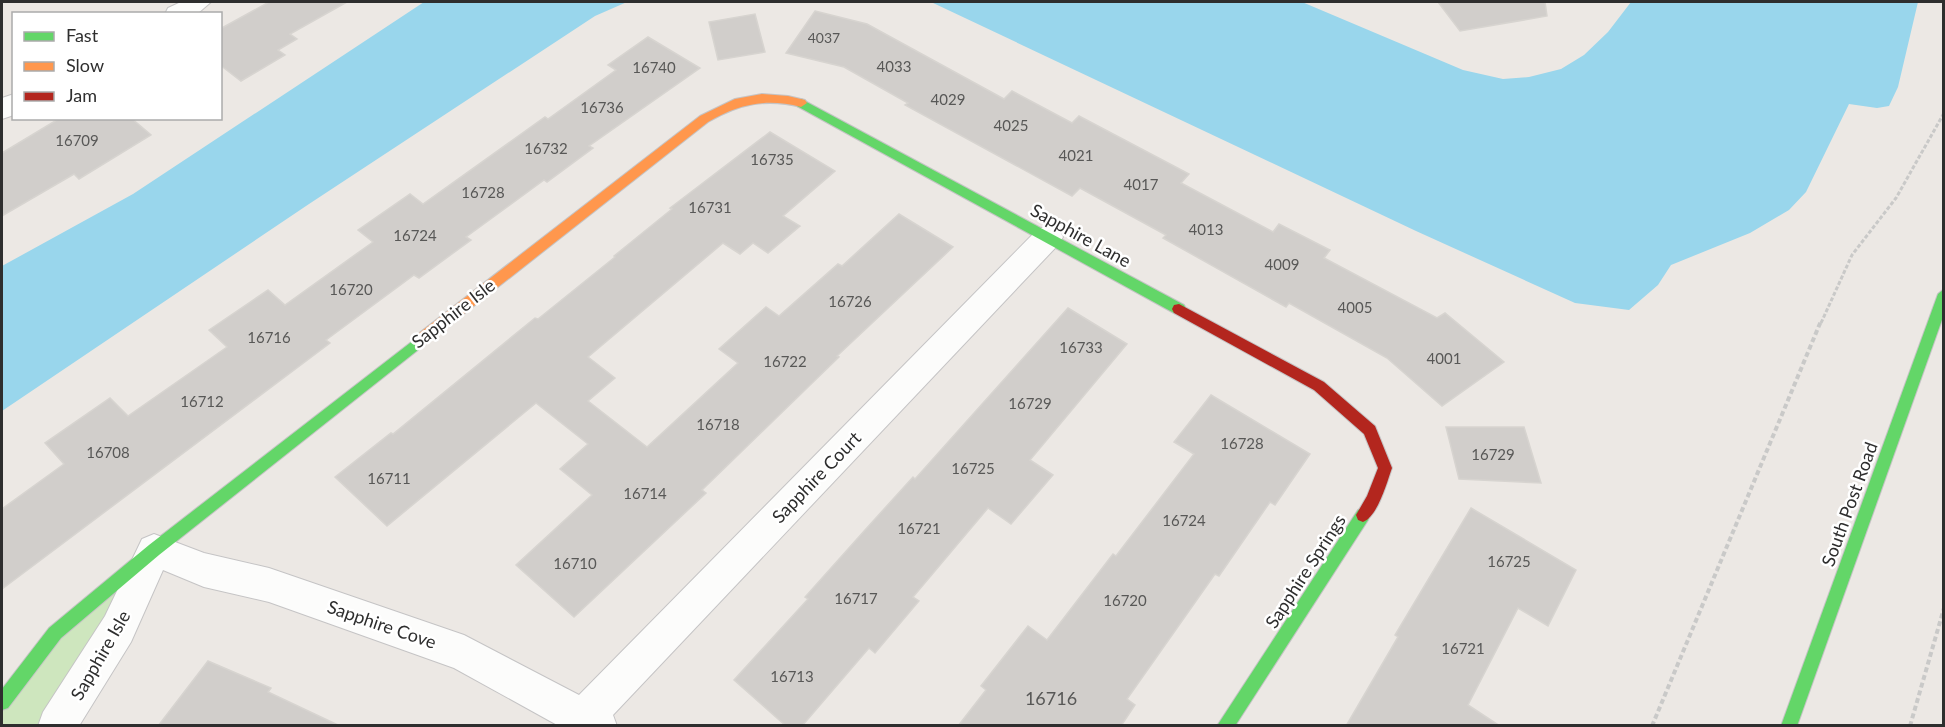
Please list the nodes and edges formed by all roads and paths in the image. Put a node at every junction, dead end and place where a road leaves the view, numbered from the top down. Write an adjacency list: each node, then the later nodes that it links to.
1 (199, 2): 2 (street)
2 (181, 12)
3 (763, 94): 5 (street, Sapphire Lane); 8 (street, Sapphire Isle)
4 (1944, 112): 14 (path)
5 (1048, 237): 7 (street, Sapphire Lane); 11 (street, Sapphire Court)
6 (1944, 294): 15 (street, South Post Road)
7 (1370, 430): 13 (street, Sapphire Springs)
8 (154, 550): 10 (street, Sapphire Isle); 11 (street, Sapphire Cove); 12 (street, Sapphire Isle)
9 (1944, 608): 16 (path)
10 (2, 702)
11 (591, 721)
12 (57, 726)
13 (1225, 726)
14 (1652, 726)
15 (1789, 726)
16 (1910, 726)

